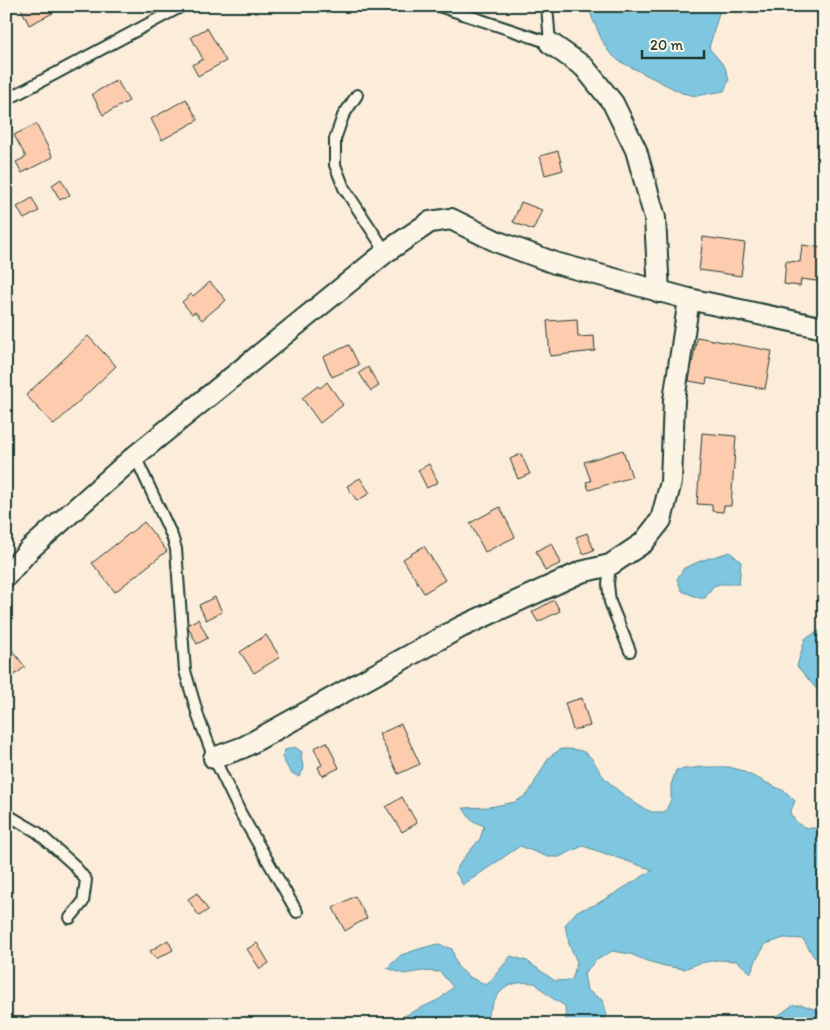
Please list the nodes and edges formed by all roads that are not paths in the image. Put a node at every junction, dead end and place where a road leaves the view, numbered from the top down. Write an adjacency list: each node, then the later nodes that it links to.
1 (182, 6): 6 (lane)
2 (439, 6): 4 (lane)
3 (547, 6): 4 (lane)
4 (550, 43): 8 (street)
5 (358, 95): 7 (lane)
6 (6, 100)
7 (386, 252): 8 (street); 11 (street)
8 (659, 292): 9 (street)
9 (689, 299): 10 (street); 12 (street)
10 (824, 328)
11 (135, 456): 13 (street); 15 (lane)
12 (610, 565): 14 (lane); 15 (street)
13 (6, 576)
14 (630, 651)
15 (214, 758): 17 (lane)
16 (6, 814): 18 (lane)
17 (297, 912)
18 (70, 918)

